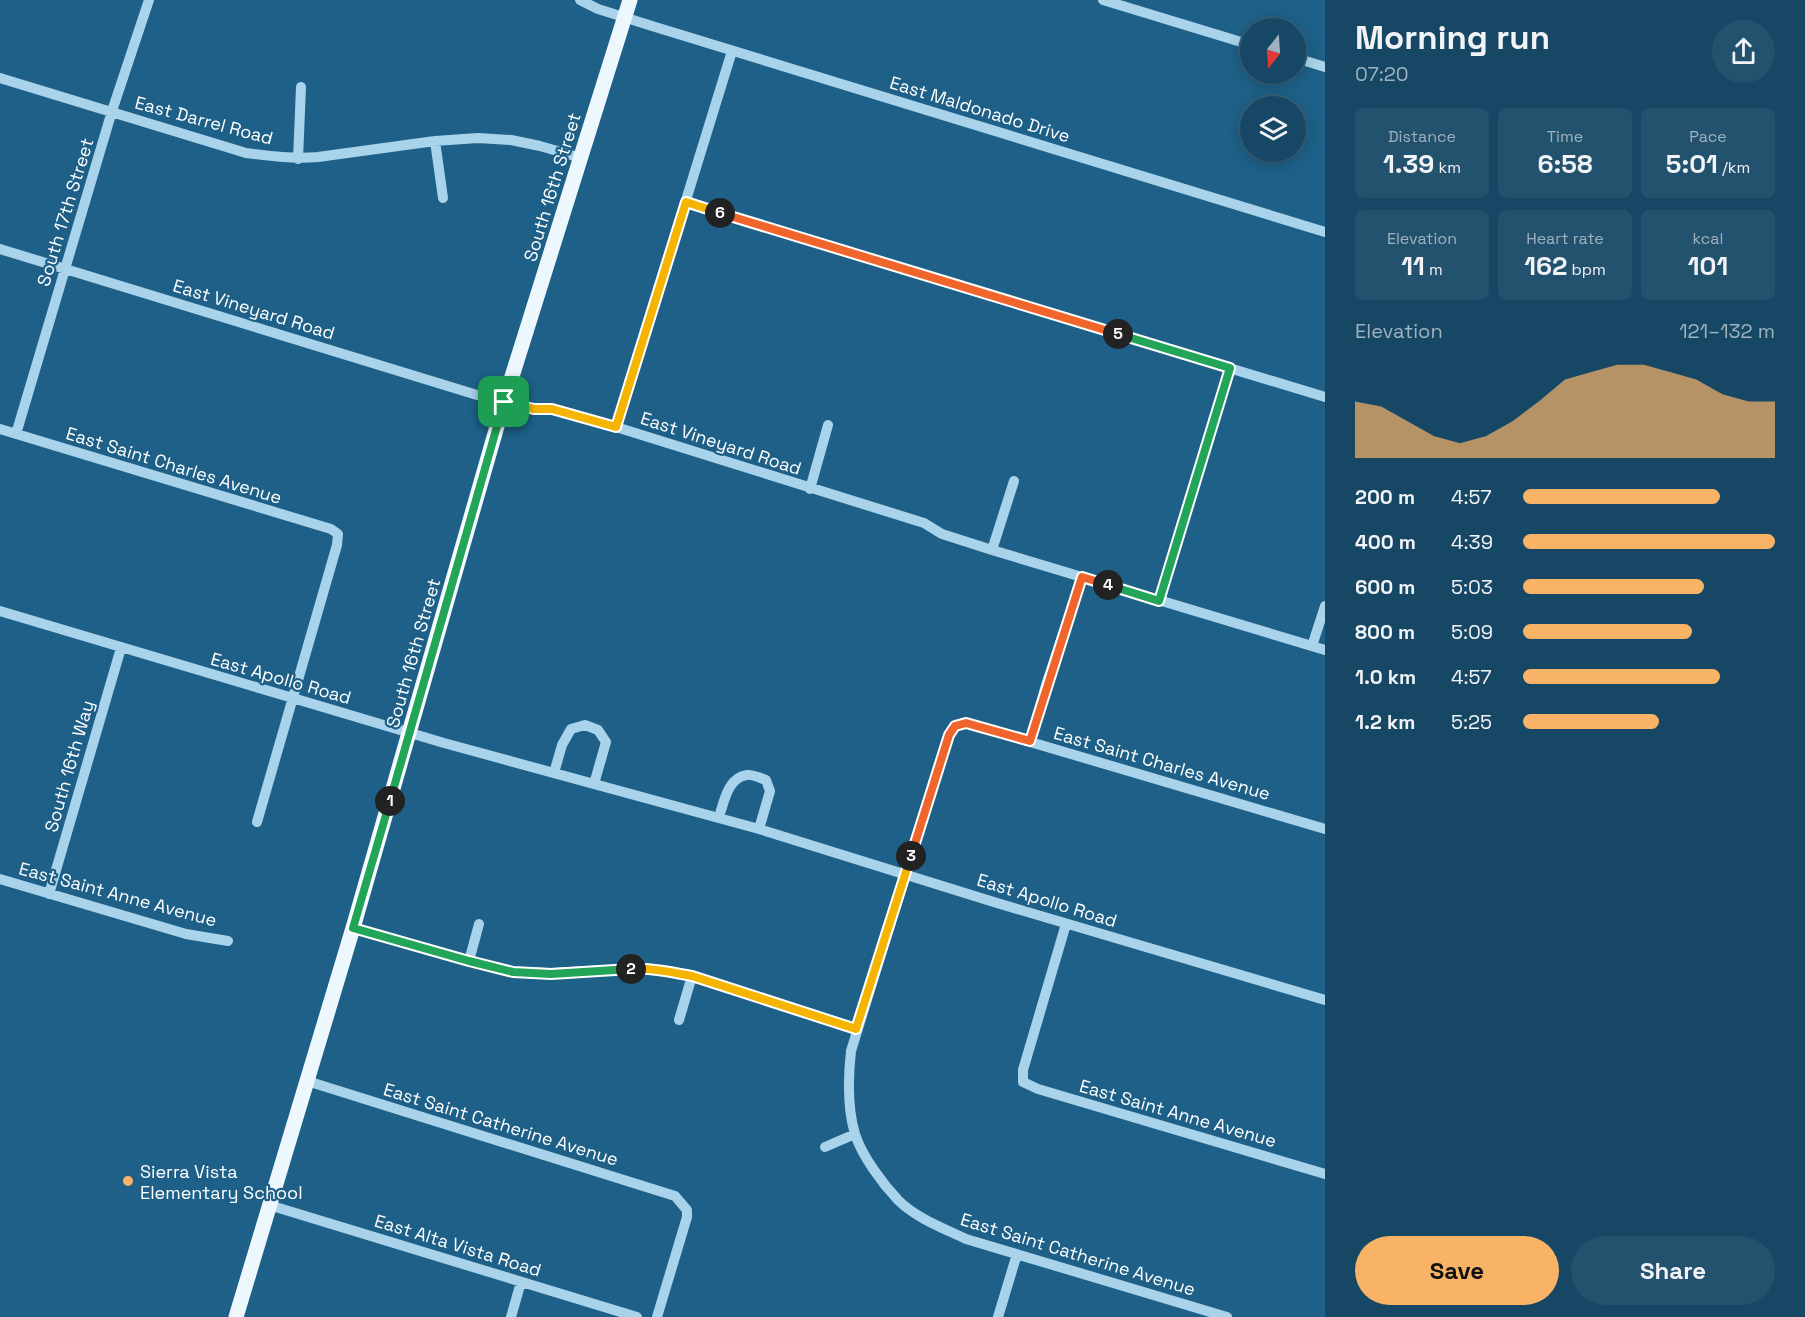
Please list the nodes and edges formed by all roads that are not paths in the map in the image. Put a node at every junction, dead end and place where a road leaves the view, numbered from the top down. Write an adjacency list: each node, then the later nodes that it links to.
1 (149, 0): 12 (street, South 17th Street)
2 (580, 0): 5 (street, East Maldonado Drive)
3 (630, 0): 5 (main road, South 16th Street)
4 (1103, 0): 6 (street)
5 (625, 18): 7 (street, East Maldonado Drive); 15 (main road, South 16th Street)
6 (1240, 42)
7 (732, 51): 17 (street); 18 (street, East Maldonado Drive)
8 (1306, 61): 9 (street)
9 (1325, 67)
10 (0, 78): 12 (street, East Darrel Road)
11 (301, 87): 14 (street)
12 (112, 111): 14 (street, East Darrel Road); 20 (street, South 17th Street)
13 (435, 141): 14 (street, East Darrel Road); 15 (street, East Darrel Road); 16 (street)
14 (298, 159)
15 (581, 159): 23 (main road, South 16th Street)
16 (443, 198)
17 (686, 202): 21 (street); 25 (street)
18 (1325, 232)
19 (0, 249): 20 (street, East Vineyard Road)
20 (65, 269): 23 (street, East Vineyard Road); 27 (street, South 17th Street)
21 (1230, 368): 22 (street); 32 (street)
22 (1325, 397)
23 (504, 402): 25 (street, East Vineyard Road); 40 (main road, South 16th Street)
24 (828, 424): 29 (street)
25 (616, 427): 29 (street, East Vineyard Road)
26 (0, 429): 27 (street, East Saint Charles Avenue)
27 (15, 434): 38 (street, East Saint Charles Avenue)
28 (1014, 481): 30 (street)
29 (810, 489): 30 (street, East Vineyard Road)
30 (992, 550): 31 (street, East Vineyard Road)
31 (1082, 577): 32 (street, East Vineyard Road); 41 (street)
32 (1159, 601): 35 (street, East Vineyard Road)
33 (1325, 606): 35 (street)
34 (0, 611): 36 (street, East Apollo Road)
35 (1312, 646): 37 (street, East Vineyard Road)
36 (121, 648): 38 (street, East Apollo Road); 50 (street, South 16th Way)
37 (1325, 650)
38 (293, 699): 40 (street, East Apollo Road); 45 (street)
39 (955, 726): 41 (street, East Saint Charles Avenue); 48 (street, East Saint Catherine Avenue)
40 (410, 733): 42 (street, East Apollo Road); 53 (main road, South 16th Street)
41 (1030, 741): 47 (street, East Saint Charles Avenue)
42 (554, 773): 43 (street, East Apollo Road); 43 (street)
43 (594, 784): 44 (street, East Apollo Road)
44 (719, 817): 46 (street, East Apollo Road); 46 (street)
45 (257, 822)
46 (759, 829): 48 (street, East Apollo Road)
47 (1325, 829)
48 (905, 874): 52 (street, East Apollo Road); 59 (street, East Saint Catherine Avenue)
49 (0, 879): 50 (street, East Saint Anne Avenue)
50 (49, 894): 54 (street, East Saint Anne Avenue)
51 (479, 924): 55 (street)
52 (1066, 924): 57 (street, East Apollo Road); 63 (street, East Saint Anne Avenue)
53 (353, 928): 55 (street); 60 (main road, South 16th Street)
54 (228, 941)
55 (469, 961): 56 (street)
56 (692, 976): 58 (street); 59 (street)
57 (1325, 1000)
58 (679, 1020)
59 (856, 1029): 61 (street, East Saint Catherine Avenue)
60 (307, 1081): 64 (main road, South 16th Street); 70 (street, East Saint Catherine Avenue)
61 (855, 1134): 62 (street); 65 (street, East Saint Catherine Avenue)
62 (825, 1147)
63 (1325, 1173)
64 (269, 1205): 66 (street, East Alta Vista Road); 67 (main road, South 16th Street)
65 (1017, 1254): 71 (street); 72 (street, East Saint Catherine Avenue)
66 (521, 1282): 68 (street); 69 (street, East Alta Vista Road)
67 (236, 1317)
68 (510, 1317)
69 (637, 1317)
70 (657, 1317)
71 (998, 1317)
72 (1227, 1317)

